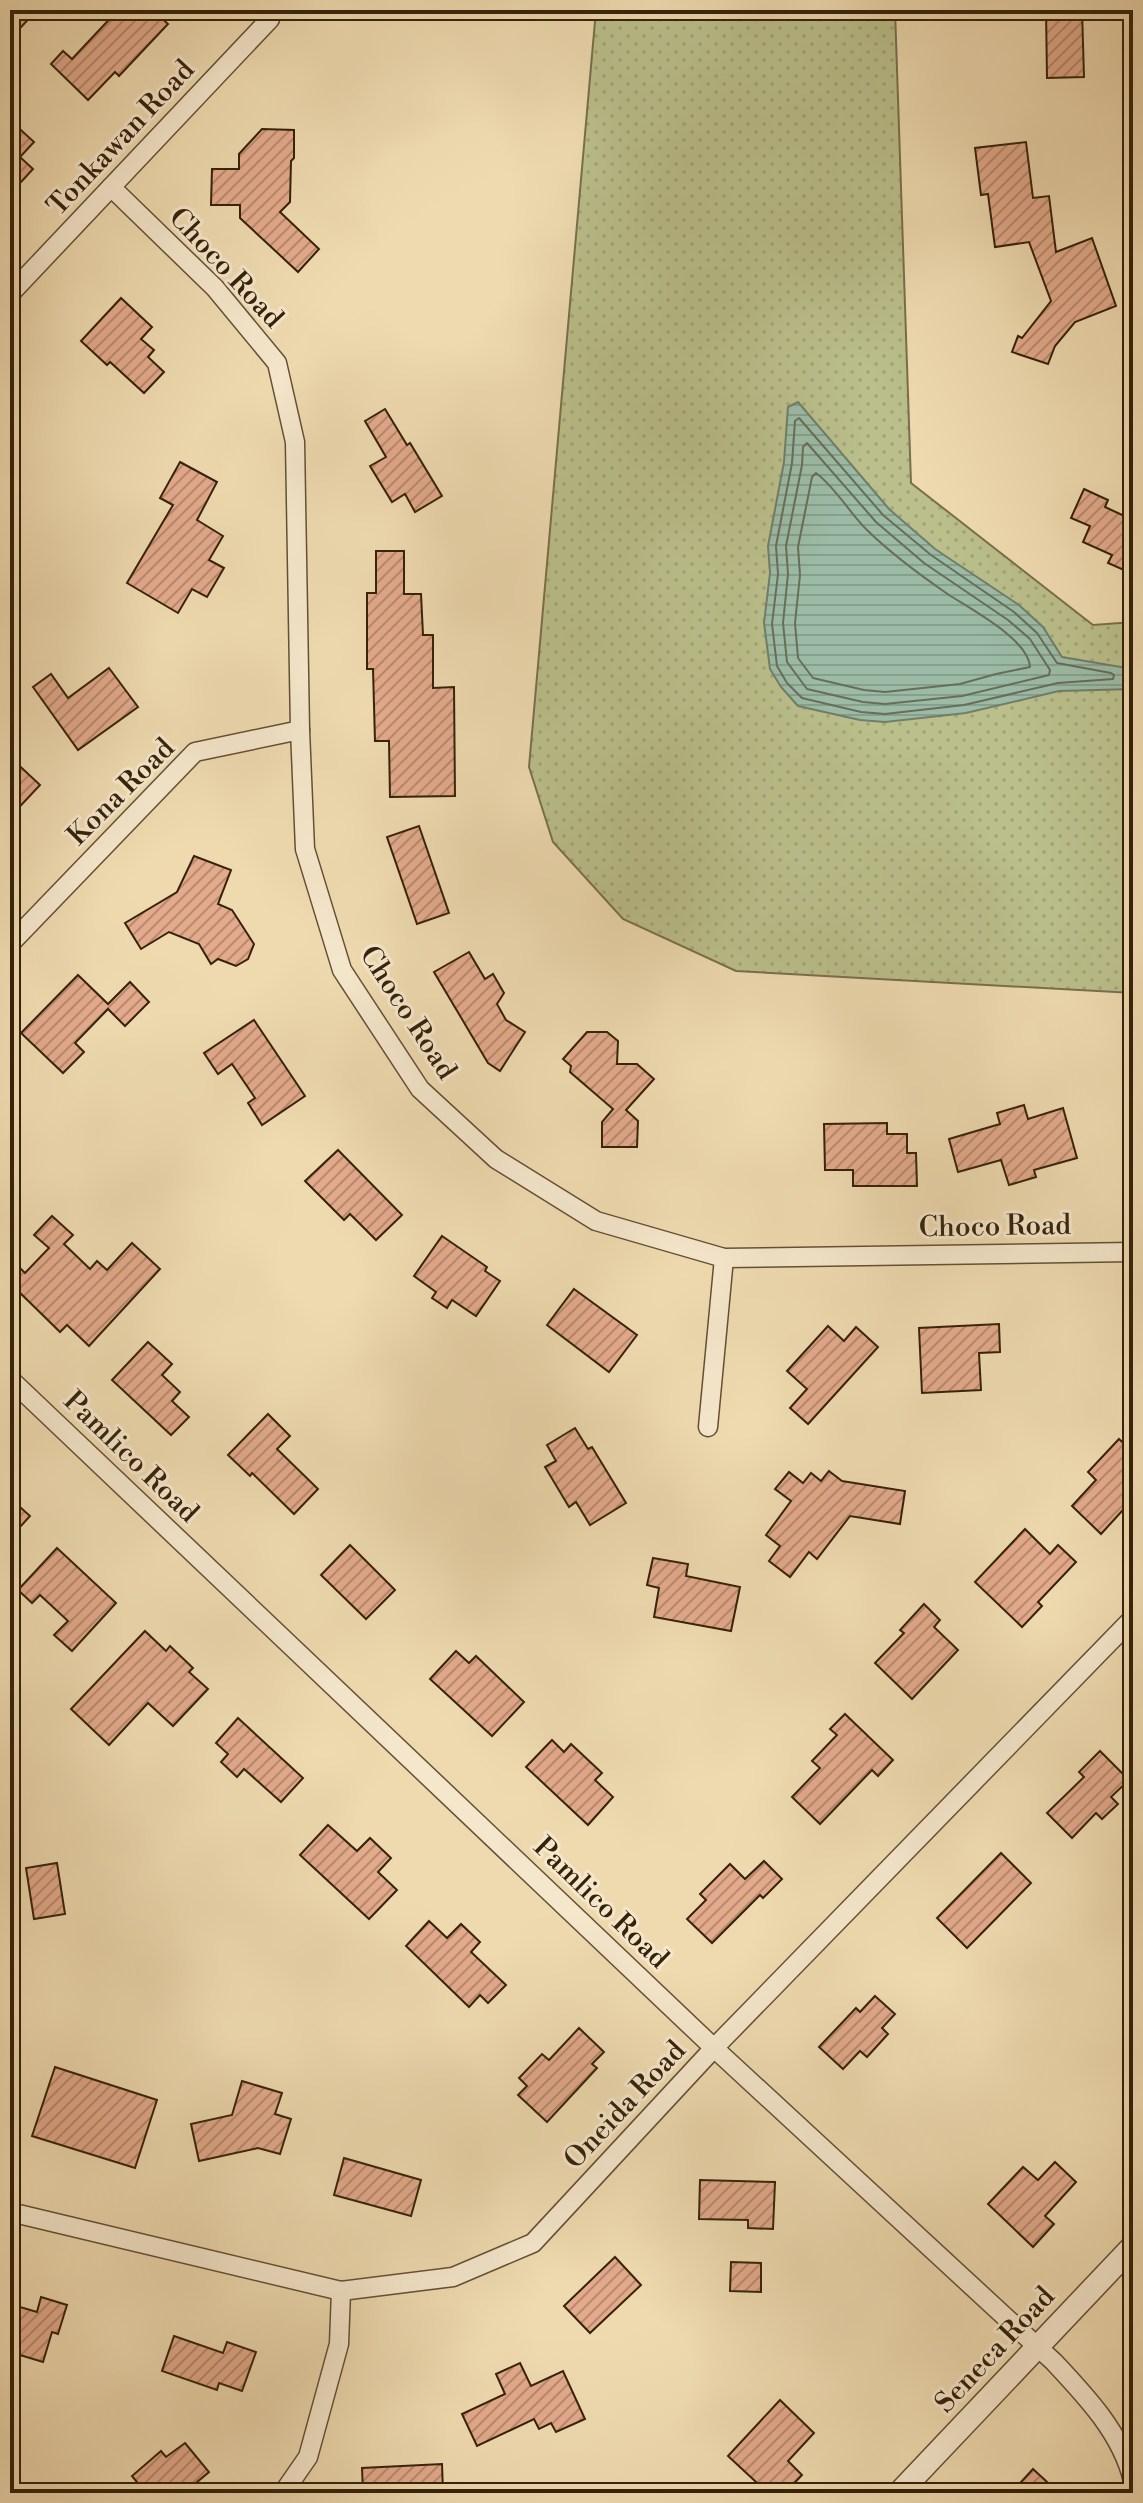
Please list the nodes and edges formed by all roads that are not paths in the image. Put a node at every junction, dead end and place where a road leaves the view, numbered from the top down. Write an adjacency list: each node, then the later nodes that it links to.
1 (270, 19): 2 (street, Tonkawan Road)
2 (111, 187): 3 (street, Tonkawan Road); 4 (street, Choco Road)
3 (10, 294)
4 (300, 730): 5 (street, Kona Road); 7 (street, Choco Road)
5 (10, 944)
6 (1133, 1252): 7 (street, Choco Road)
7 (724, 1258): 9 (street)
8 (10, 1379): 11 (street, Pamlico Road)
9 (708, 1427)
10 (1133, 1618): 11 (street, Oneida Road)
11 (714, 2048): 14 (street, Oneida Road); 15 (street, Pamlico Road)
12 (10, 2212): 14 (street, Oneida Road)
13 (1133, 2246): 15 (street, Seneca Road)
14 (341, 2291): 17 (street)
15 (1038, 2347): 16 (street, Pamlico Road); 18 (street, Seneca Road)
16 (1133, 2481)
17 (283, 2493)
18 (899, 2493)

